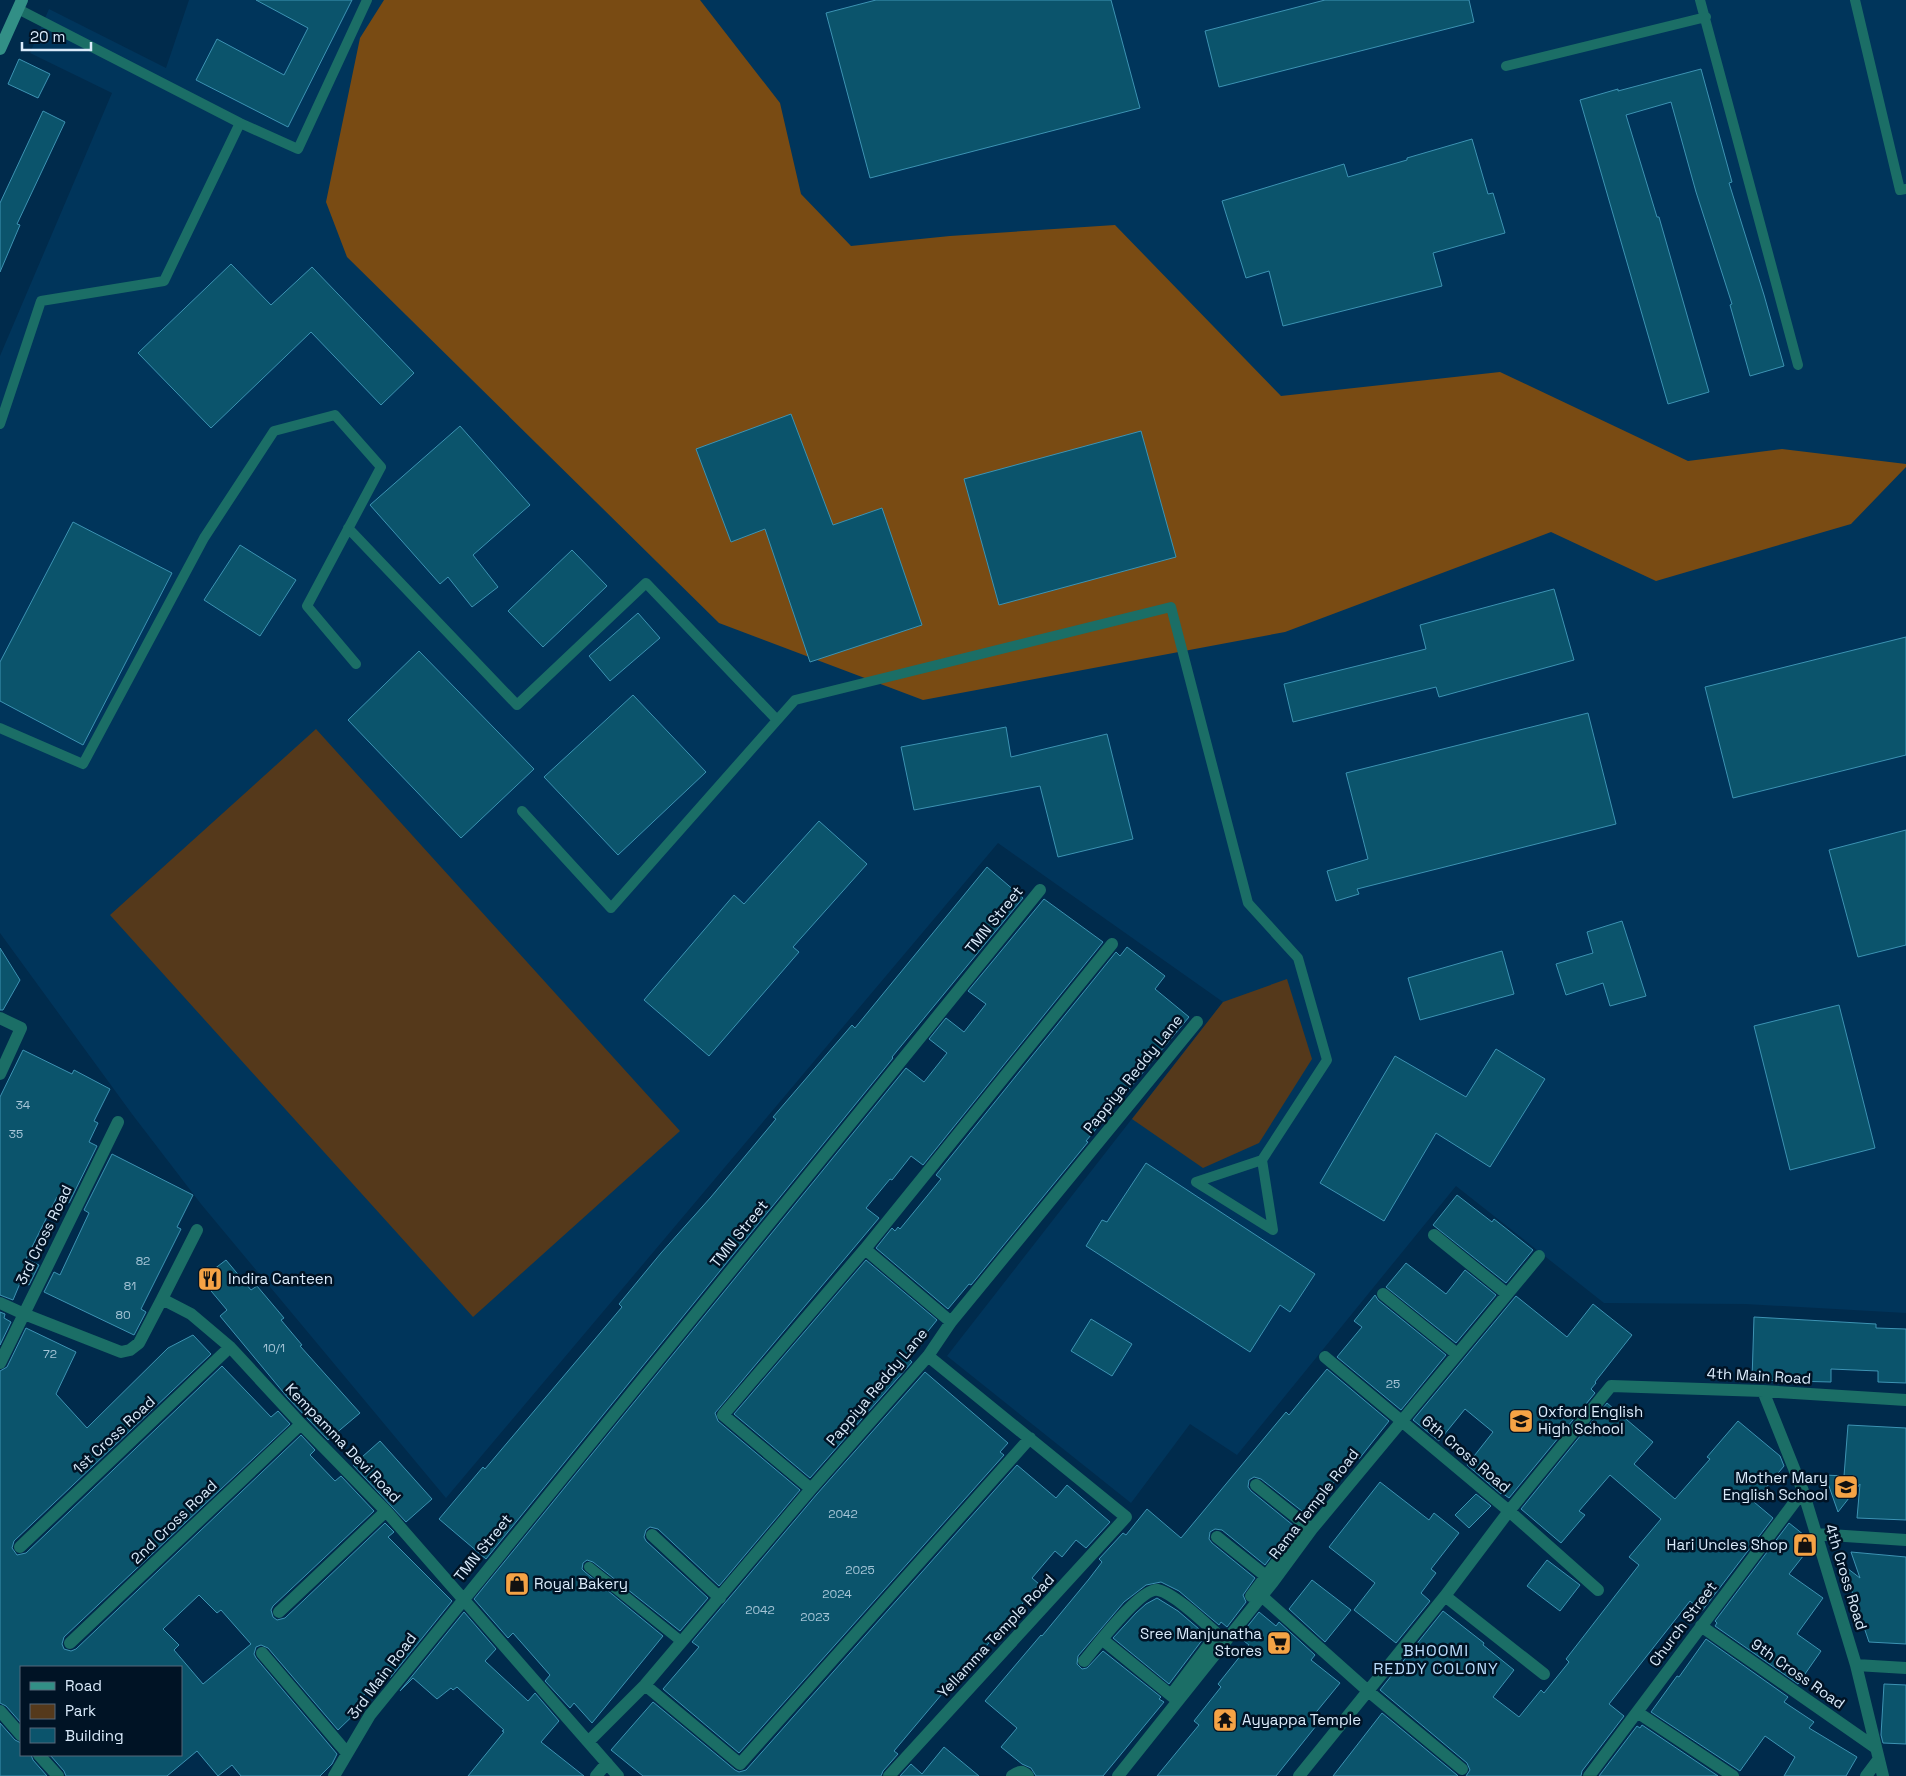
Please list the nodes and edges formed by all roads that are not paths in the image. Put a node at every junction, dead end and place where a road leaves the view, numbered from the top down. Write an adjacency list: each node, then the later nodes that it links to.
1 (367, 0): 8 (lane)
2 (1700, 0): 5 (lane)
3 (1855, 0): 9 (lane)
4 (20, 4): 6 (main road); 8 (lane)
5 (1706, 17): 7 (lane); 10 (lane)
6 (0, 49)
7 (1506, 66)
8 (240, 123): 11 (lane)
9 (1906, 189)
10 (1798, 365)
11 (0, 424)
12 (348, 528): 13 (lane); 14 (lane); 15 (lane)
13 (356, 664)
14 (777, 720): 16 (lane); 23 (lane)
15 (0, 728)
16 (522, 811)
17 (1040, 890): 60 (street, TMN Street)
18 (1112, 944): 26 (street)
19 (0, 1018): 21 (street)
20 (1197, 1022): 33 (street, Pappiya Reddy Lane)
21 (0, 1074)
22 (118, 1122): 32 (street, 3rd Cross Road)
23 (1262, 1160): 23 (lane)
24 (197, 1230): 30 (street)
25 (1434, 1235): 29 (street)
26 (865, 1249): 33 (street); 45 (street)
27 (1539, 1256): 29 (street, Rama Temple Road)
28 (1383, 1294): 35 (street)
29 (1507, 1294): 35 (street, Rama Temple Road)
30 (162, 1299): 32 (street); 34 (street, Kempamma Devi Road)
31 (0, 1303): 32 (street)
32 (24, 1314): 38 (street, 3rd Cross Road)
33 (951, 1322): 36 (street, Pappiya Reddy Lane)
34 (230, 1347): 42 (street, Kempamma Devi Road); 53 (street, 1st Cross Road)
35 (1457, 1354): 41 (street, Rama Temple Road)
36 (928, 1356): 43 (street); 45 (street, Pappiya Reddy Lane)
37 (1325, 1358): 41 (street, 6th Cross Road)
38 (0, 1363)
39 (1763, 1391): 40 (street, 4th Main Road); 46 (street, 4th Cross Road); 48 (street, 4th Main Road)
40 (1906, 1400)
41 (1402, 1421): 48 (street, 6th Cross Road); 54 (street, Rama Temple Road)
42 (301, 1424): 47 (street, Kempamma Devi Road); 66 (street, 2nd Cross Road)
43 (1030, 1438): 72 (street); 88 (street, Yellamma Temple Road)
44 (1256, 1485): 54 (street)
45 (811, 1489): 59 (street, Pappiya Reddy Lane)
46 (1803, 1491): 49 (street, 4th Cross Road); 62 (street, Church Street)
47 (386, 1511): 60 (street, Kempamma Devi Road); 61 (street)
48 (1509, 1511): 56 (street, 6th Cross Road); 58 (street)
49 (1816, 1534): 52 (street); 69 (street, 4th Cross Road)
50 (652, 1536): 59 (street)
51 (1217, 1537): 54 (street)
52 (1906, 1540)
53 (20, 1547)
54 (1289, 1552): 57 (street, Rama Temple Road)
55 (589, 1567): 65 (lane)
56 (1598, 1590)
57 (1259, 1593): 63 (street, Rama Temple Road); 73 (street)
58 (1446, 1596): 71 (street); 73 (street)
59 (720, 1598): 65 (street, Pappiya Reddy Lane)
60 (463, 1599): 78 (street, Kempamma Devi Road); 79 (street, 3rd Main Road)
61 (280, 1612)
62 (1701, 1626): 76 (street, Church Street); 80 (street, 9th Cross Road)
63 (1221, 1638): 64 (street); 74 (street, Rama Temple Road)
64 (1102, 1640): 68 (street); 74 (street)
65 (682, 1642): 72 (street, Pappiya Reddy Lane)
66 (70, 1643)
67 (262, 1653): 79 (street)
68 (1084, 1661)
69 (1856, 1665): 70 (street); 80 (street, 4th Cross Road)
70 (1906, 1668)
71 (1544, 1674)
72 (645, 1686): 78 (street, Pappiya Reddy Lane)
73 (1368, 1691): 83 (street); 92 (street)
74 (1174, 1698): 91 (street, Rama Temple Road)
75 (0, 1712): 77 (street)
76 (1637, 1712): 93 (street, Church Street); 94 (street)
77 (20, 1734)
78 (589, 1741): 82 (street, Kempamma Devi Road)
79 (347, 1753): 85 (street, 3rd Main Road)
80 (1877, 1754): 95 (street); 96 (street, 4th Cross Road)
81 (40, 1756): 84 (street)
82 (607, 1762): 86 (street); 87 (street, Kempamma Devi Road)
83 (1462, 1769)
84 (58, 1776)
85 (334, 1776)
86 (596, 1776)
87 (618, 1776)
88 (889, 1776)
89 (1012, 1776): 90 (street)
90 (1028, 1776)
91 (1118, 1776)
92 (1299, 1776)
93 (1589, 1776)
94 (1733, 1776)
95 (1866, 1776)
96 (1883, 1776)

